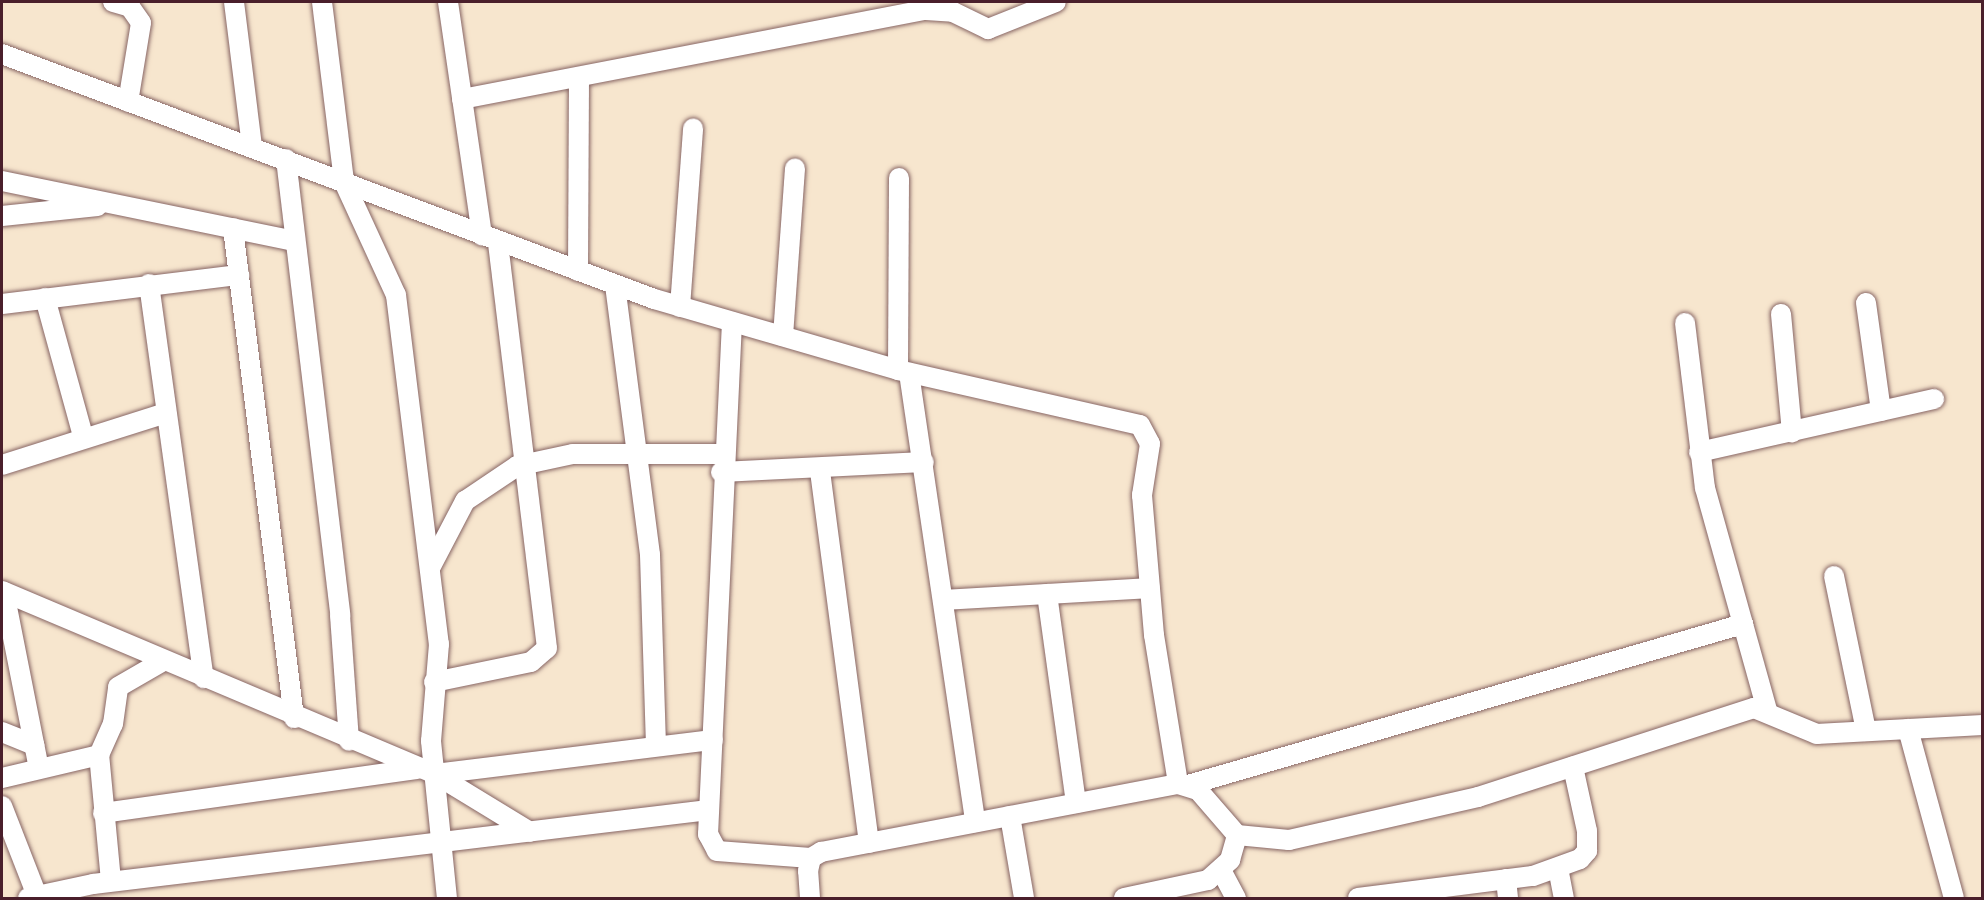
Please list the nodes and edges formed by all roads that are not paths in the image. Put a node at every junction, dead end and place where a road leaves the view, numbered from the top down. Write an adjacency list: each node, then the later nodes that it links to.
1 (113, 2): 9 (street)
2 (234, 2): 11 (street)
3 (322, 2): 16 (street)
4 (448, 2): 8 (street)
5 (1056, 2): 7 (street)
6 (2, 54): 9 (street)
7 (579, 77): 8 (street); 22 (street)
8 (462, 99): 20 (street)
9 (128, 102): 11 (street)
10 (693, 128): 29 (street)
11 (252, 146): 12 (street)
12 (286, 159): 16 (street); 21 (street)
13 (795, 168): 33 (street)
14 (899, 178): 34 (street)
15 (2, 180): 17 (street)
16 (344, 182): 20 (street); 47 (street)
17 (115, 204): 18 (street); 19 (street)
18 (2, 216)
19 (233, 228): 21 (street); 23 (street)
20 (490, 239): 22 (street); 45 (street)
21 (295, 241): 64 (street)
22 (578, 272): 25 (street)
23 (239, 275): 24 (street); 58 (street)
24 (149, 284): 26 (street); 37 (street)
25 (615, 285): 29 (street); 41 (street)
26 (45, 298): 28 (street); 39 (street)
27 (1866, 303): 36 (street)
28 (2, 304)
29 (680, 307): 31 (street)
30 (1781, 314): 38 (street)
31 (732, 322): 33 (street); 43 (street)
32 (1685, 323): 40 (street)
33 (783, 336): 34 (street)
34 (903, 371): 42 (street); 49 (street)
35 (1934, 399): 36 (street)
36 (1881, 411): 38 (street)
37 (163, 414): 39 (street); 55 (street)
38 (1792, 432): 40 (street)
39 (83, 436): 44 (street)
40 (1699, 452): 53 (street)
41 (637, 454): 43 (street); 45 (street); 66 (street)
42 (924, 462): 46 (street); 52 (street)
43 (722, 463): 46 (street); 63 (street)
44 (2, 465)
45 (527, 465): 47 (street); 56 (street)
46 (820, 471): 82 (street)
47 (430, 568): 56 (street)
48 (1834, 576): 61 (street)
49 (1150, 588): 51 (street); 72 (street)
50 (3, 592): 54 (street); 65 (street)
51 (1047, 594): 52 (street); 73 (street)
52 (944, 600): 78 (street)
53 (1743, 624): 57 (street); 72 (street)
54 (163, 661): 55 (street); 67 (street)
55 (204, 678): 58 (street)
56 (434, 682): 70 (street)
57 (1767, 710): 61 (street); 68 (street)
58 (294, 718): 64 (street)
59 (1983, 725): 60 (street)
60 (1908, 729): 61 (street); 98 (street)
61 (1866, 731)
62 (2, 732): 65 (street)
63 (712, 740): 66 (street); 75 (street)
64 (349, 741): 70 (street)
65 (34, 745): 69 (street)
66 (657, 745): 70 (street)
67 (99, 755): 69 (street); 76 (street)
68 (1573, 768): 80 (street); 84 (street)
69 (39, 769): 71 (street)
70 (427, 772): 76 (street); 79 (street); 81 (street)
71 (2, 778)
72 (1183, 784): 73 (street); 80 (street)
73 (1076, 803): 77 (street)
74 (2, 806): 90 (street)
75 (709, 810): 79 (street); 83 (street)
76 (103, 813): 86 (street)
77 (1010, 816): 78 (street); 93 (street)
78 (975, 822): 82 (street)
79 (530, 832): 81 (street)
80 (1237, 835): 85 (street)
81 (442, 843): 86 (street); 91 (street)
82 (869, 843): 83 (street)
83 (811, 858): 92 (street)
84 (1558, 868): 87 (street); 97 (street)
85 (1222, 872): 88 (street); 95 (street)
86 (111, 881): 90 (street)
87 (1507, 889): 89 (street)
88 (1190, 892): 94 (street)
89 (1419, 895): 96 (street)
90 (32, 897)
91 (447, 898)
92 (810, 898)
93 (1024, 898)
94 (1131, 898)
95 (1236, 898)
96 (1358, 898)
97 (1564, 898)
98 (1954, 898)

